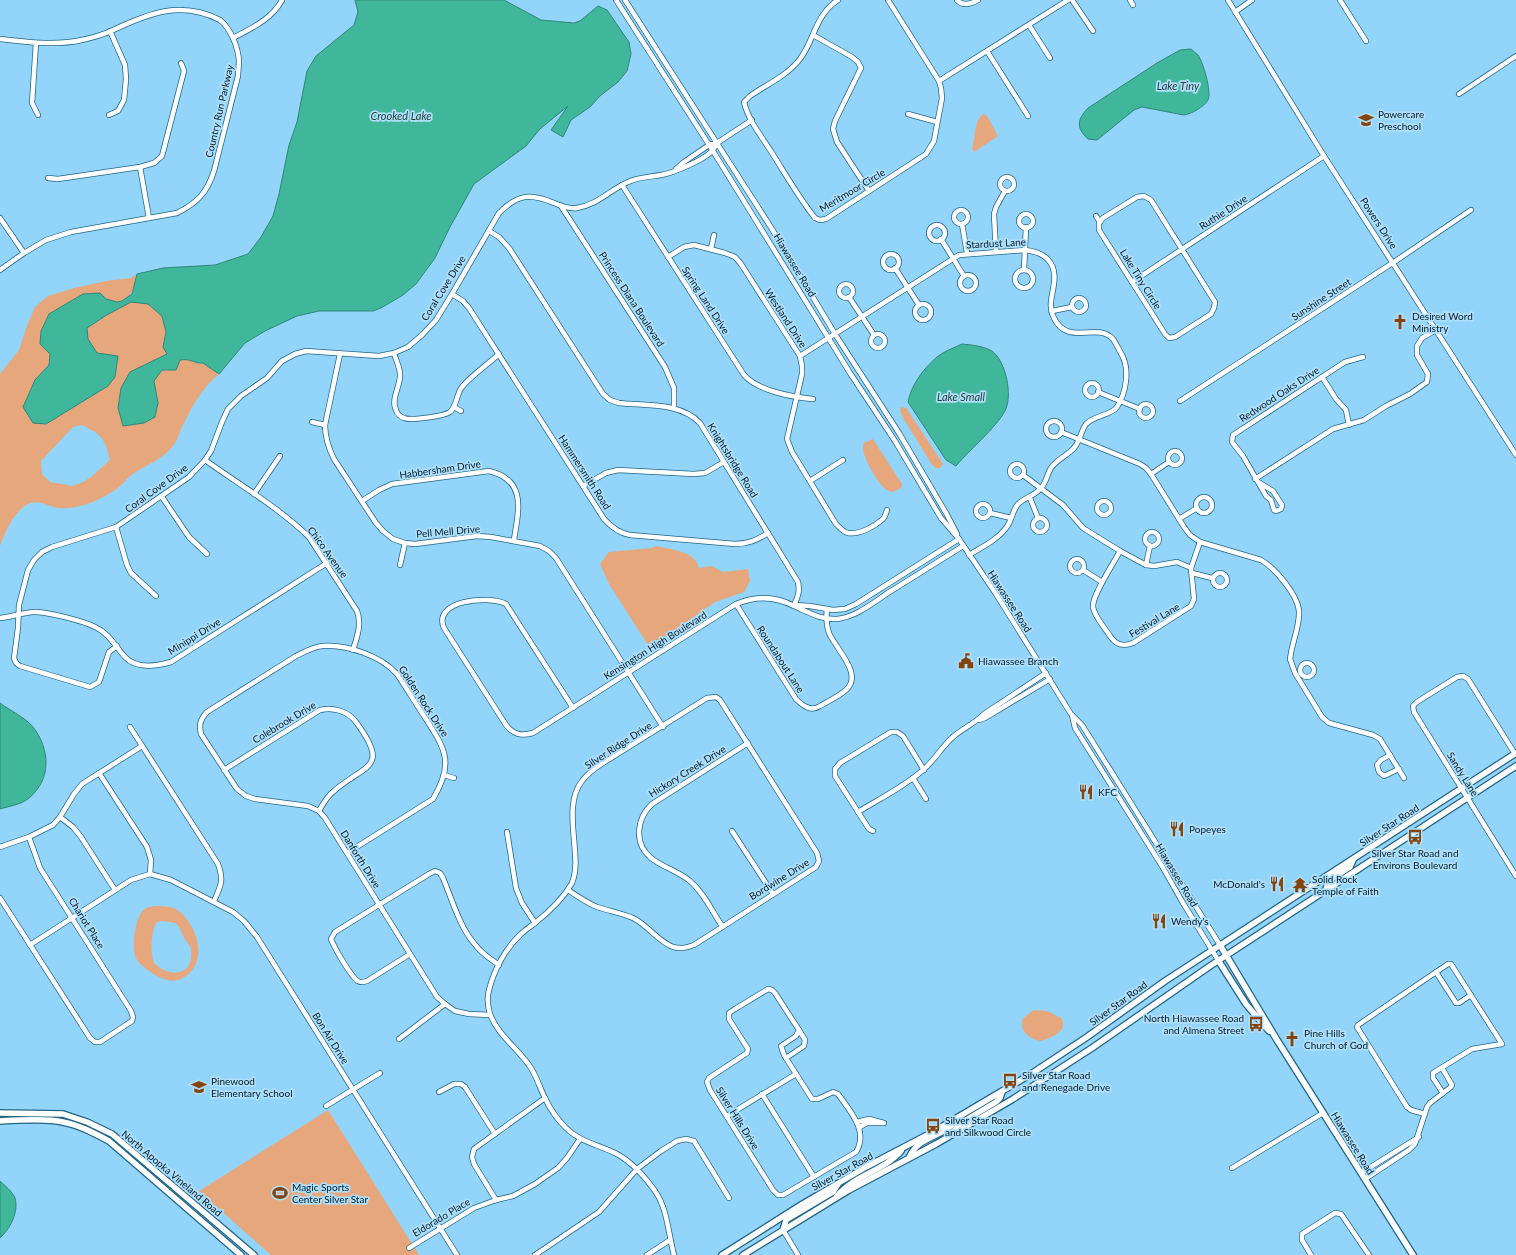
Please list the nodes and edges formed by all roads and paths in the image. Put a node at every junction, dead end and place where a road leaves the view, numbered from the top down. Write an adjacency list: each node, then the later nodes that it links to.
1 (282, 0): 22 (street)
2 (616, 0): 31 (street, Hiawassee Road)
3 (625, 0): 30 (street, Hiawassee Road)
4 (838, 0): 21 (street, Meritmoor Circle)
5 (888, 0): 32 (street, Meritmoor Circle)
6 (957, 0): 7 (street)
7 (978, 0)
8 (1068, 0): 18 (street)
9 (1072, 0): 20 (street)
10 (1130, 0): 15 (street)
11 (1228, 0): 17 (street, Powers Drive)
12 (1252, 0): 17 (street)
13 (1340, 0): 24 (street)
14 (174, 5): 19 (street)
15 (1133, 5)
16 (198, 6): 22 (street, Country Run Parkway)
17 (1235, 12): 43 (street, Powers Drive)
18 (1029, 24): 26 (street); 28 (street)
19 (110, 31): 25 (street); 36 (street)
20 (1093, 32)
21 (813, 35): 38 (street, Meritmoor Circle); 48 (street)
22 (233, 38): 54 (street, Country Run Parkway)
23 (0, 39): 25 (street)
24 (1366, 41)
25 (36, 43): 35 (street)
26 (987, 51): 32 (street); 37 (street)
27 (1516, 56): 33 (street)
28 (1050, 58)
29 (182, 63): 44 (street)
30 (668, 67): 31 (street); 40 (street, Hiawassee Road)
31 (662, 71): 41 (street, Hiawassee Road)
32 (939, 81): 39 (street, Meritmoor Circle)
33 (1459, 94)
34 (908, 114): 39 (street)
35 (38, 115)
36 (109, 115)
37 (1028, 116)
38 (752, 120): 40 (street); 48 (street, Meritmoor Circle)
39 (937, 122): 48 (street, Meritmoor Circle)
40 (717, 143): 41 (street, Coral Cove Drive); 42 (street); 83 (street, Hiawassee Road)
41 (709, 145): 42 (street, Hiawassee Road); 45 (street, Coral Cove Drive)
42 (713, 151): 45 (street, Coral Cove Drive); 85 (street, Hiawassee Road)
43 (1324, 156): 62 (street, Ruthie Drive); 69 (street, Powers Drive)
44 (140, 167): 46 (street); 54 (street)
45 (675, 170): 47 (street, Coral Cove Drive)
46 (48, 178)
47 (622, 185): 50 (street, Coral Cove Drive); 67 (street, Spring Land Drive)
48 (868, 191)
49 (1004, 191): 64 (street)
50 (561, 206): 58 (street, Coral Cove Drive); 98 (street, Princess Diana Boulevard)
51 (1471, 210): 69 (street, Sunshine Street)
52 (1096, 216): 55 (street)
53 (0, 218): 65 (street)
54 (149, 218): 65 (street, Country Run Parkway)
55 (1100, 222): 62 (street, Lake Tiny Circle); 74 (street, Lake Tiny Circle)
56 (962, 224): 66 (street)
57 (1026, 227): 63 (street)
58 (488, 231): 76 (street, Coral Cove Drive); 98 (street, Knightsbridge Road)
59 (714, 235): 61 (street)
60 (941, 239): 68 (street)
61 (711, 249): 67 (street, Westland Drive); 89 (street, Westland Drive)
62 (1182, 249): 74 (street, Ruthie Drive); 74 (street, Lake Tiny Circle)
63 (1025, 250): 64 (street, Stardust Lane); 72 (street); 80 (street, Stardust Lane)
64 (996, 252): 66 (street, Stardust Lane)
65 (24, 253): 71 (street, Country Run Parkway)
66 (967, 253): 68 (street, Stardust Lane)
67 (668, 257): 93 (street, Spring Land Drive)
68 (953, 258): 73 (street); 75 (street, Stardust Lane)
69 (1394, 262): 82 (street, Powers Drive); 95 (street, Sunshine Street)
70 (895, 268): 75 (street)
71 (0, 270)
72 (1024, 270): 72 (street)
73 (964, 276)
74 (1132, 282)
75 (907, 287): 78 (street); 81 (street, Stardust Lane)
76 (452, 294): 86 (street, Coral Cove Drive); 88 (street, Hammersmith Road)
77 (849, 297): 81 (street)
78 (919, 305)
79 (1072, 307): 80 (street)
80 (1052, 311): 96 (street)
81 (862, 316): 83 (street, Stardust Lane); 84 (street)
82 (1436, 330): 103 (street); 106 (street, Powers Drive)
83 (835, 334): 85 (street, Stardust Lane); 130 (street, Hiawassee Road)
84 (874, 335)
85 (829, 338): 89 (street, Stardust Lane); 130 (street, Hiawassee Road)
86 (394, 353): 87 (street, Coral Cove Drive); 97 (street)
87 (340, 354): 102 (street, Pell Mell Drive); 108 (street, Coral Cove Drive)
88 (499, 354): 97 (street); 116 (street, Hammersmith Road)
89 (800, 356): 93 (street, Westland Drive)
90 (1363, 357): 91 (street, Redwood Oaks Drive)
91 (1322, 377): 103 (street); 115 (street, Redwood Oaks Drive)
92 (1098, 392): 96 (street)
93 (797, 398): 94 (street, Spring Land Drive); 114 (street, Westland Drive)
94 (813, 399)
95 (1180, 401)
96 (1120, 402): 99 (street); 105 (street)
97 (454, 407): 100 (street)
98 (674, 408): 110 (street, Knightsbridge Road)
99 (1140, 409)
100 (461, 411)
101 (312, 422): 102 (street)
102 (325, 425): 121 (street, Pell Mell Drive)
103 (1349, 425): 115 (street)
104 (1062, 432): 105 (street)
105 (1080, 440): 112 (street); 117 (street)
106 (1516, 455)
107 (280, 456): 118 (street)
108 (205, 460): 118 (street, Chico Avenue); 119 (street, Coral Cove Drive)
109 (843, 460): 114 (street)
110 (724, 462): 116 (street); 129 (street, Knightsbridge Road)
111 (1169, 462): 112 (street)
112 (1151, 474): 127 (street)
113 (1023, 475): 117 (street)
114 (810, 480): 123 (street, Westland Drive)
115 (1257, 481): 115 (street, Redwood Oaks Drive)
116 (583, 486): 129 (street, Hammersmith Road)
117 (1042, 488): 120 (street); 136 (street)
118 (254, 494): 139 (street, Chico Avenue)
119 (162, 497): 128 (street, Coral Cove Drive); 137 (street)
120 (1030, 498): 125 (street); 126 (street)
121 (362, 501): 131 (street, Habbersham Drive); 133 (street, Pell Mell Drive)
122 (1197, 508): 127 (street)
123 (887, 510)
124 (990, 513): 125 (street)
125 (1011, 518): 138 (street)
126 (1038, 518)
127 (1180, 519): 132 (street)
128 (116, 527): 146 (street); 150 (street, Coral Cove Drive)
129 (768, 533): 148 (street, Knightsbridge Road)
130 (959, 539): 134 (street, Hiawassee Road); 149 (street, Kensington High Boulevard)
131 (514, 540): 133 (street, Pell Mell Drive); 155 (street, Pell Mell Drive)
132 (1200, 542): 143 (street, Festival Lane); 167 (street)
133 (405, 543): 140 (street)
134 (963, 546): 138 (street, Hiawassee Road); 152 (street, Kensington High Boulevard)
135 (1150, 546): 141 (street)
136 (1120, 552): 141 (street); 145 (street, Festival Lane)
137 (207, 554)
138 (970, 555): 156 (street, Hiawassee Road)
139 (327, 563): 153 (street, Minippi Drive); 154 (street, Chico Avenue)
140 (400, 565)
141 (1146, 565): 143 (street)
142 (1083, 570): 145 (street)
143 (1191, 570): 144 (street); 145 (street, Festival Lane)
144 (1212, 578)
145 (1102, 582)
146 (156, 596)
147 (736, 604): 148 (street, Kensington High Boulevard); 152 (street, Roundabout Lane); 155 (street, Kensington High Boulevard)
148 (794, 605): 149 (street, Kensington High Boulevard); 152 (street, Kensington High Boulevard)
149 (827, 609): 152 (street, Roundabout Lane)
150 (18, 614): 151 (street, Minippi Drive); 153 (street, Minippi Drive); 153 (street, Coral Cove Drive)
151 (0, 618)
152 (826, 618)
153 (117, 646)
154 (354, 650): 170 (street, Golden Rock Drive); 173 (street, Golden Rock Drive)
155 (628, 672): 159 (street, Kensington High Boulevard); 162 (street, Pell Mell Drive)
156 (1046, 673): 157 (street, Hiawassee Road); 161 (street)
157 (1050, 679): 160 (street, Hiawassee Road); 161 (street)
158 (707, 698): 162 (street, Silver Ridge Drive); 164 (street, Bordwine Drive)
159 (573, 708): 159 (street, Kensington High Boulevard)
160 (1071, 714): 203 (street, Hiawassee Road); 204 (street, Hiawassee Road)
161 (978, 720): 171 (street)
162 (663, 726): 193 (street, Silver Ridge Drive)
163 (130, 727): 165 (street)
164 (748, 743): 195 (street, Bordwine Drive); 201 (street, Hickory Creek Drive)
165 (142, 746): 172 (street); 197 (street)
166 (1516, 754): 177 (main road, Silver Star Road); 177 (street, Sandy Lane)
167 (1390, 755): 169 (street); 169 (street)
168 (1516, 766): 179 (main road, Silver Star Road)
169 (1398, 768): 176 (street)
170 (224, 770): 180 (street); 180 (street, Colebrook Drive)
171 (924, 770): 175 (street); 181 (street)
172 (99, 773): 182 (street); 190 (street)
173 (444, 776): 174 (street); 188 (street, Golden Rock Drive)
174 (454, 778)
175 (913, 778): 178 (street); 181 (street)
176 (1404, 778)
177 (1461, 789): 179 (street, Sandy Lane); 189 (main road, Silver Star Road)
178 (926, 798)
179 (1467, 798): 191 (street, Sandy Lane); 194 (main road, Silver Star Road)
180 (319, 811): 188 (street, Danforth Drive)
181 (858, 812): 184 (street)
182 (60, 817): 186 (street); 192 (street)
183 (732, 831): 195 (street)
184 (873, 831)
185 (507, 832): 200 (street)
186 (29, 837): 187 (street); 199 (street, Chariot Place)
187 (0, 847)
188 (347, 853): 198 (street, Danforth Drive)
189 (1353, 859): 194 (main road); 203 (main road, Silver Star Road)
190 (150, 874): 192 (street); 197 (street, Bon Air Drive)
191 (1516, 876)
192 (115, 890): 199 (street)
193 (568, 890): 200 (street, Silver Ridge Drive); 201 (street, Bordwine Drive)
194 (1326, 890): 206 (main road, Silver Star Road)
195 (773, 894): 201 (street, Bordwine Drive)
196 (0, 898): 202 (street)
197 (214, 901): 220 (street, Bon Air Drive)
198 (379, 905): 205 (street, Danforth Drive); 205 (street); 208 (street)
199 (73, 917): 202 (street); 202 (street, Chariot Place)
200 (535, 923): 208 (street, Silver Ridge Drive)
201 (722, 926)
202 (30, 945)
203 (1220, 945): 204 (main road, Silver Star Road); 206 (main road, Hiawassee Road)
204 (1212, 950): 207 (street, Hiawassee Road); 222 (main road, Silver Star Road)
205 (410, 954): 211 (street, Danforth Drive)
206 (1226, 955): 207 (main road, Silver Star Road); 215 (main road, Hiawassee Road)
207 (1218, 960): 215 (main road, Hiawassee Road); 234 (main road, Silver Star Road)
208 (499, 965): 212 (street, Silver Ridge Drive)
209 (1436, 972): 210 (street); 210 (street); 229 (street)
210 (1471, 995): 217 (street)
211 (444, 1004): 212 (street, Danforth Drive); 214 (street)
212 (490, 1014): 225 (street, Silver Ridge Drive)
213 (799, 1030): 216 (street); 216 (street); 230 (street, Silver Hills Drive)
214 (400, 1039)
215 (1277, 1040): 228 (main road, Hiawassee Road)
216 (786, 1058): 219 (street, Silver Hills Drive)
217 (1442, 1068): 223 (street); 223 (street)
218 (380, 1073): 220 (street)
219 (796, 1074): 224 (street); 242 (street, Silver Hills Drive)
220 (353, 1090): 226 (street); 248 (street, Bon Air Drive)
221 (439, 1092): 233 (street)
222 (1002, 1092): 231 (main road, Silver Star Road); 234 (main road)
223 (1443, 1093): 229 (street)
224 (762, 1094): 230 (street); 242 (street)
225 (545, 1098): 233 (street); 236 (street, Silver Ridge Drive)
226 (326, 1106)
227 (0, 1113): 251 (main road, North Apopka Vineland Road)
228 (1323, 1113): 239 (street); 241 (main road, Hiawassee Road)
229 (1425, 1114): 235 (street)
230 (726, 1116): 242 (street, Silver Hills Drive)
231 (959, 1117): 237 (main road, Silver Star Road); 238 (main road)
232 (0, 1121): 252 (main road, North Apopka Vineland Road)
233 (495, 1134): 247 (street)
234 (951, 1136): 238 (main road, Silver Star Road)
235 (1419, 1137): 241 (street); 243 (street)
236 (580, 1139): 240 (street, Silver Ridge Drive); 247 (street, Eldorado Place)
237 (903, 1148): 244 (main road, Silver Star Road); 246 (main road)
238 (909, 1158): 246 (main road, Silver Star Road)
239 (1232, 1168)
240 (637, 1170): 245 (street); 250 (street, Silver Ridge Drive); 258 (street)
241 (1361, 1173): 243 (main road, Hiawassee Road)
242 (814, 1178)
243 (1365, 1179): 265 (main road, Hiawassee Road)
244 (840, 1182): 249 (main road); 260 (main road, Silver Star Road)
245 (729, 1198)
246 (834, 1199): 249 (main road, Silver Star Road)
247 (496, 1200): 248 (street, Eldorado Place)
248 (440, 1228): 253 (street, Eldorado Place); 257 (street, Bon Air Drive)
249 (783, 1230): 261 (main road, Silver Star Road); 262 (street)
250 (670, 1240): 254 (street, Silver Ridge Drive); 259 (street)
251 (237, 1241): 252 (street); 256 (main road, North Apopka Vineland Road)
252 (232, 1247): 255 (main road, North Apopka Vineland Road)
253 (409, 1248)
254 (674, 1253)
255 (241, 1255)
256 (254, 1255)
257 (457, 1255)
258 (535, 1255)
259 (647, 1255)
260 (722, 1255)
261 (743, 1255)
262 (798, 1255)
263 (1311, 1255): 264 (street)
264 (1369, 1255)
265 (1413, 1255)

